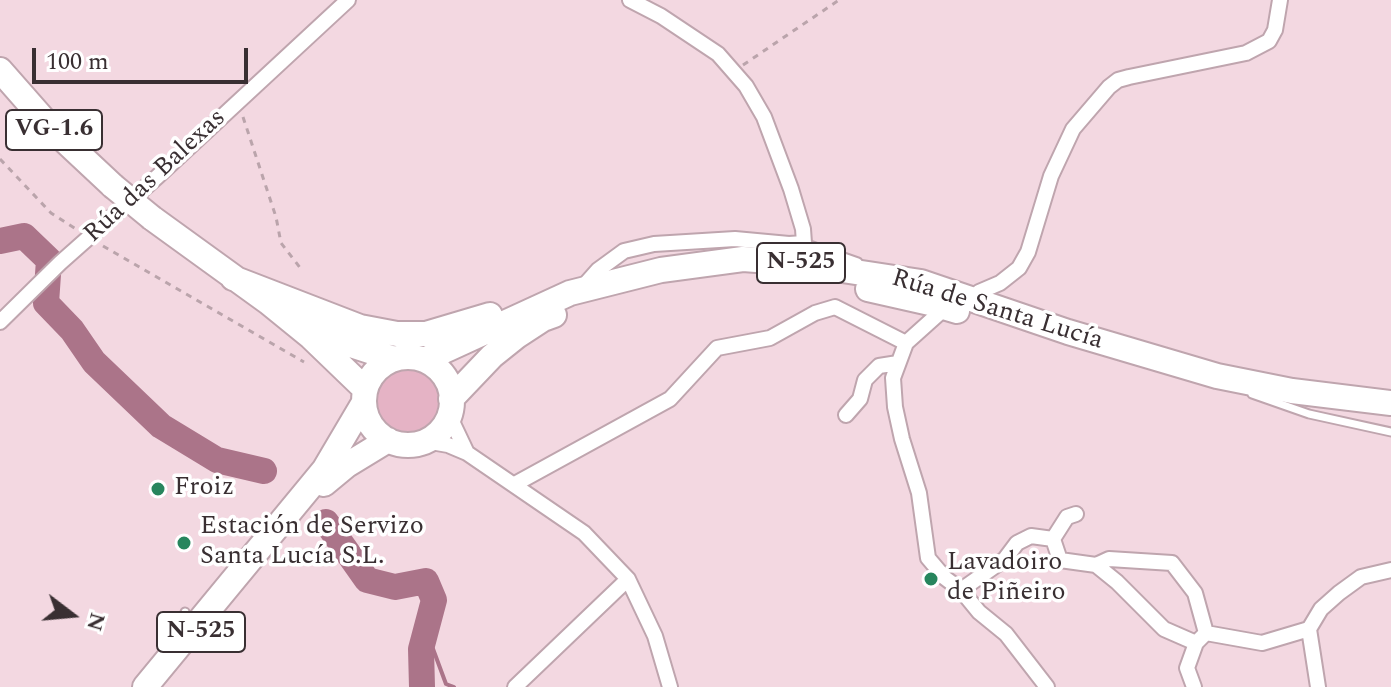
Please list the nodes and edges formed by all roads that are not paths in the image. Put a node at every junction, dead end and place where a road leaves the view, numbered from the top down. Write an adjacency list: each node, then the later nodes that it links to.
1 (348, 0): 15 (street, Rúa das Balexas)
2 (630, 0): 5 (street)
3 (1280, 0): 11 (street)
4 (0, 70): 8 (highway, VG-1.6, bridge)
5 (804, 243): 6 (street); 10 (lane)
6 (654, 244): 7 (street); 7 (street)
7 (617, 275): 9 (street); 10 (highway, Rúa de Santa Lucía / N-525); 14 (street); 14 (highway, Rúa de Santa Lucía / N-525)
8 (233, 278): 12 (highway, VG-1.6); 14 (highway)
9 (826, 282): 13 (highway, Rúa de Santa Lucía / N-525); 14 (highway, Rúa de Santa Lucía / N-525)
10 (921, 282): 11 (highway, Rúa de Santa Lucía / N-525)
11 (971, 299): 22 (highway, Rúa de Santa Lucía / N-525)
12 (268, 302): 17 (highway, VG-1.6); 21 (highway, VG-1.6)
13 (945, 308): 16 (street); 20 (highway, Rúa de Santa Lucía / N-525)
14 (549, 309): 18 (highway, Rúa de Santa Lucía / N-525); 23 (highway, Rúa de Santa Lucía / N-525)
15 (0, 322)
16 (906, 343): 19 (street); 30 (street)
17 (394, 359): 18 (highway, N-525); 21 (highway, N-525)
18 (424, 360): 23 (highway)
19 (898, 363): 24 (street); 36 (street)
20 (1252, 394): 25 (highway, Rúa de Santa Lucía / N-525); 26 (lane, Rúa de Santa Lucía)
21 (364, 396): 27 (highway); 41 (highway, N-525)
22 (1391, 403)
23 (450, 407): 28 (highway, N-525); 29 (street)
24 (846, 415)
25 (1391, 415)
26 (1391, 432)
27 (388, 440): 28 (highway); 42 (highway, N-525)
28 (425, 441): 29 (street)
29 (467, 453): 30 (street)
30 (515, 484): 35 (street)
31 (1076, 514): 32 (street)
32 (1053, 539): 33 (street); 36 (street)
33 (1096, 565): 39 (street); 39 (street)
34 (1391, 570): 38 (street)
35 (628, 579): 43 (street); 44 (street)
36 (961, 590): 45 (street)
37 (185, 612): 40 (lane)
38 (1309, 629): 39 (street); 47 (street)
39 (1201, 638): 46 (street)
40 (136, 687)
41 (145, 687)
42 (156, 687)
43 (515, 687)
44 (670, 687)
45 (1047, 687)
46 (1194, 687)
47 (1318, 687)

